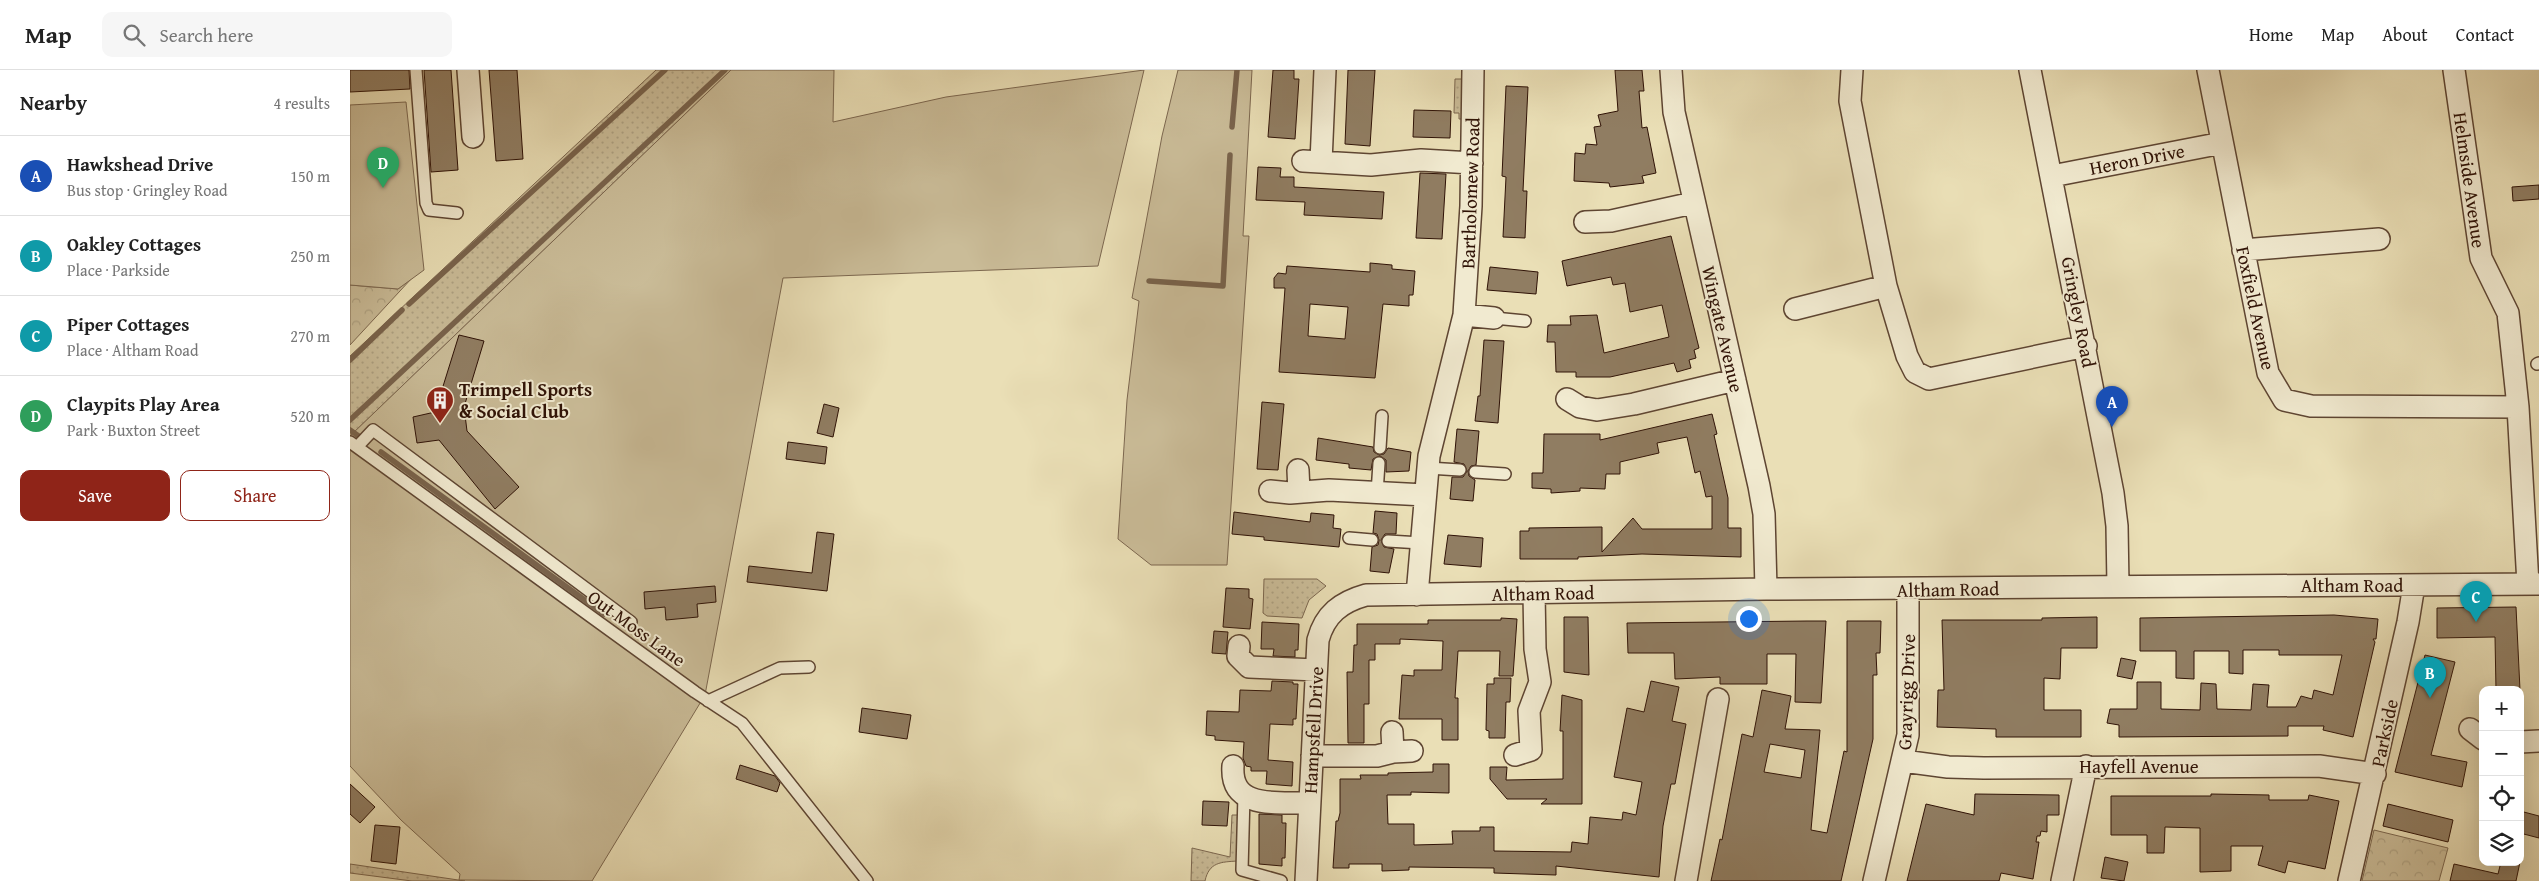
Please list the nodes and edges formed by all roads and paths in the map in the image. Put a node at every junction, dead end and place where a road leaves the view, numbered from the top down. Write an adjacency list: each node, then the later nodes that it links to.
1 (416, 70): 15 (lane)
2 (468, 70): 10 (street)
3 (1325, 70): 12 (street)
4 (1472, 70): 12 (street, Bartholomew Road)
5 (1670, 70): 14 (street, Wingate Avenue)
6 (1852, 70): 19 (street)
7 (2030, 70): 13 (street, Gringley Road)
8 (2208, 70): 11 (street, Foxfield Avenue)
9 (2454, 70): 27 (street, Helmside Avenue)
10 (473, 137)
11 (2222, 143): 13 (street, Heron Drive); 18 (street, Foxfield Avenue)
12 (1472, 163): 21 (street, Bartholomew Road)
13 (2052, 176): 24 (street, Gringley Road)
14 (1693, 203): 16 (street); 25 (street, Wingate Avenue)
15 (457, 213)
16 (1585, 222)
17 (2379, 239): 18 (street)
18 (2244, 250): 27 (street, Foxfield Avenue)
19 (1886, 286): 20 (street); 24 (street)
20 (1795, 309)
21 (1464, 316): 22 (street); 32 (street, Bartholomew Road)
22 (1494, 318): 23 (lane)
23 (1525, 320)
24 (2086, 346): 47 (street, Gringley Road)
25 (1735, 380): 26 (street); 48 (street, Wingate Avenue)
26 (1567, 399)
27 (2518, 406): 45 (street, Helmside Avenue)
28 (1382, 416): 30 (lane)
29 (353, 444): 53 (lane); 58 (lane, Out Moss Lane)
30 (1380, 448)
31 (1379, 463): 39 (lane)
32 (1428, 468): 34 (lane); 40 (street, Bartholomew Road)
33 (1298, 470): 38 (street)
34 (1460, 470)
35 (1476, 472): 36 (lane)
36 (1505, 474)
37 (1270, 492): 38 (street)
38 (1299, 492): 39 (street)
39 (1377, 493): 40 (street)
40 (1425, 495): 44 (street, Bartholomew Road)
41 (1349, 538): 42 (lane)
42 (1372, 540)
43 (1388, 541): 44 (lane)
44 (1421, 543): 51 (street, Bartholomew Road)
45 (2534, 584): 46 (street, Altham Road)
46 (2414, 585): 47 (street, Altham Road); 67 (street, Parkside)
47 (2118, 586): 49 (street, Altham Road)
48 (1766, 589): 49 (street, Altham Road); 50 (street, Altham Road)
49 (1908, 589): 64 (street, Grayrigg Drive)
50 (1534, 594): 51 (street, Altham Road); 62 (street)
51 (1417, 595): 52 (street, Altham Road)
52 (1356, 598): 56 (street, Hampsfell Drive)
53 (632, 622)
54 (1239, 646): 56 (street)
55 (809, 667): 58 (lane)
56 (1316, 670): 63 (street, Hampsfell Drive)
57 (1718, 700): 73 (street)
58 (708, 701): 70 (lane, Out Moss Lane)
59 (2539, 741): 60 (street)
60 (2524, 742)
61 (1399, 745): 63 (street)
62 (1532, 753)
63 (1312, 756): 69 (street, Hampsfell Drive)
64 (1903, 761): 66 (street, Hayfell Avenue); 74 (street, Grayrigg Drive)
65 (1233, 766): 68 (street)
66 (2086, 766): 67 (street, Hayfell Avenue); 75 (street)
67 (2375, 774): 76 (street, Parkside)
68 (1244, 795): 69 (street); 71 (lane)
69 (1309, 803): 72 (street, Hampsfell Drive)
70 (867, 881)
71 (1281, 881)
72 (1306, 881)
73 (1686, 881)
74 (1874, 881)
75 (2062, 881)
76 (2349, 881)

